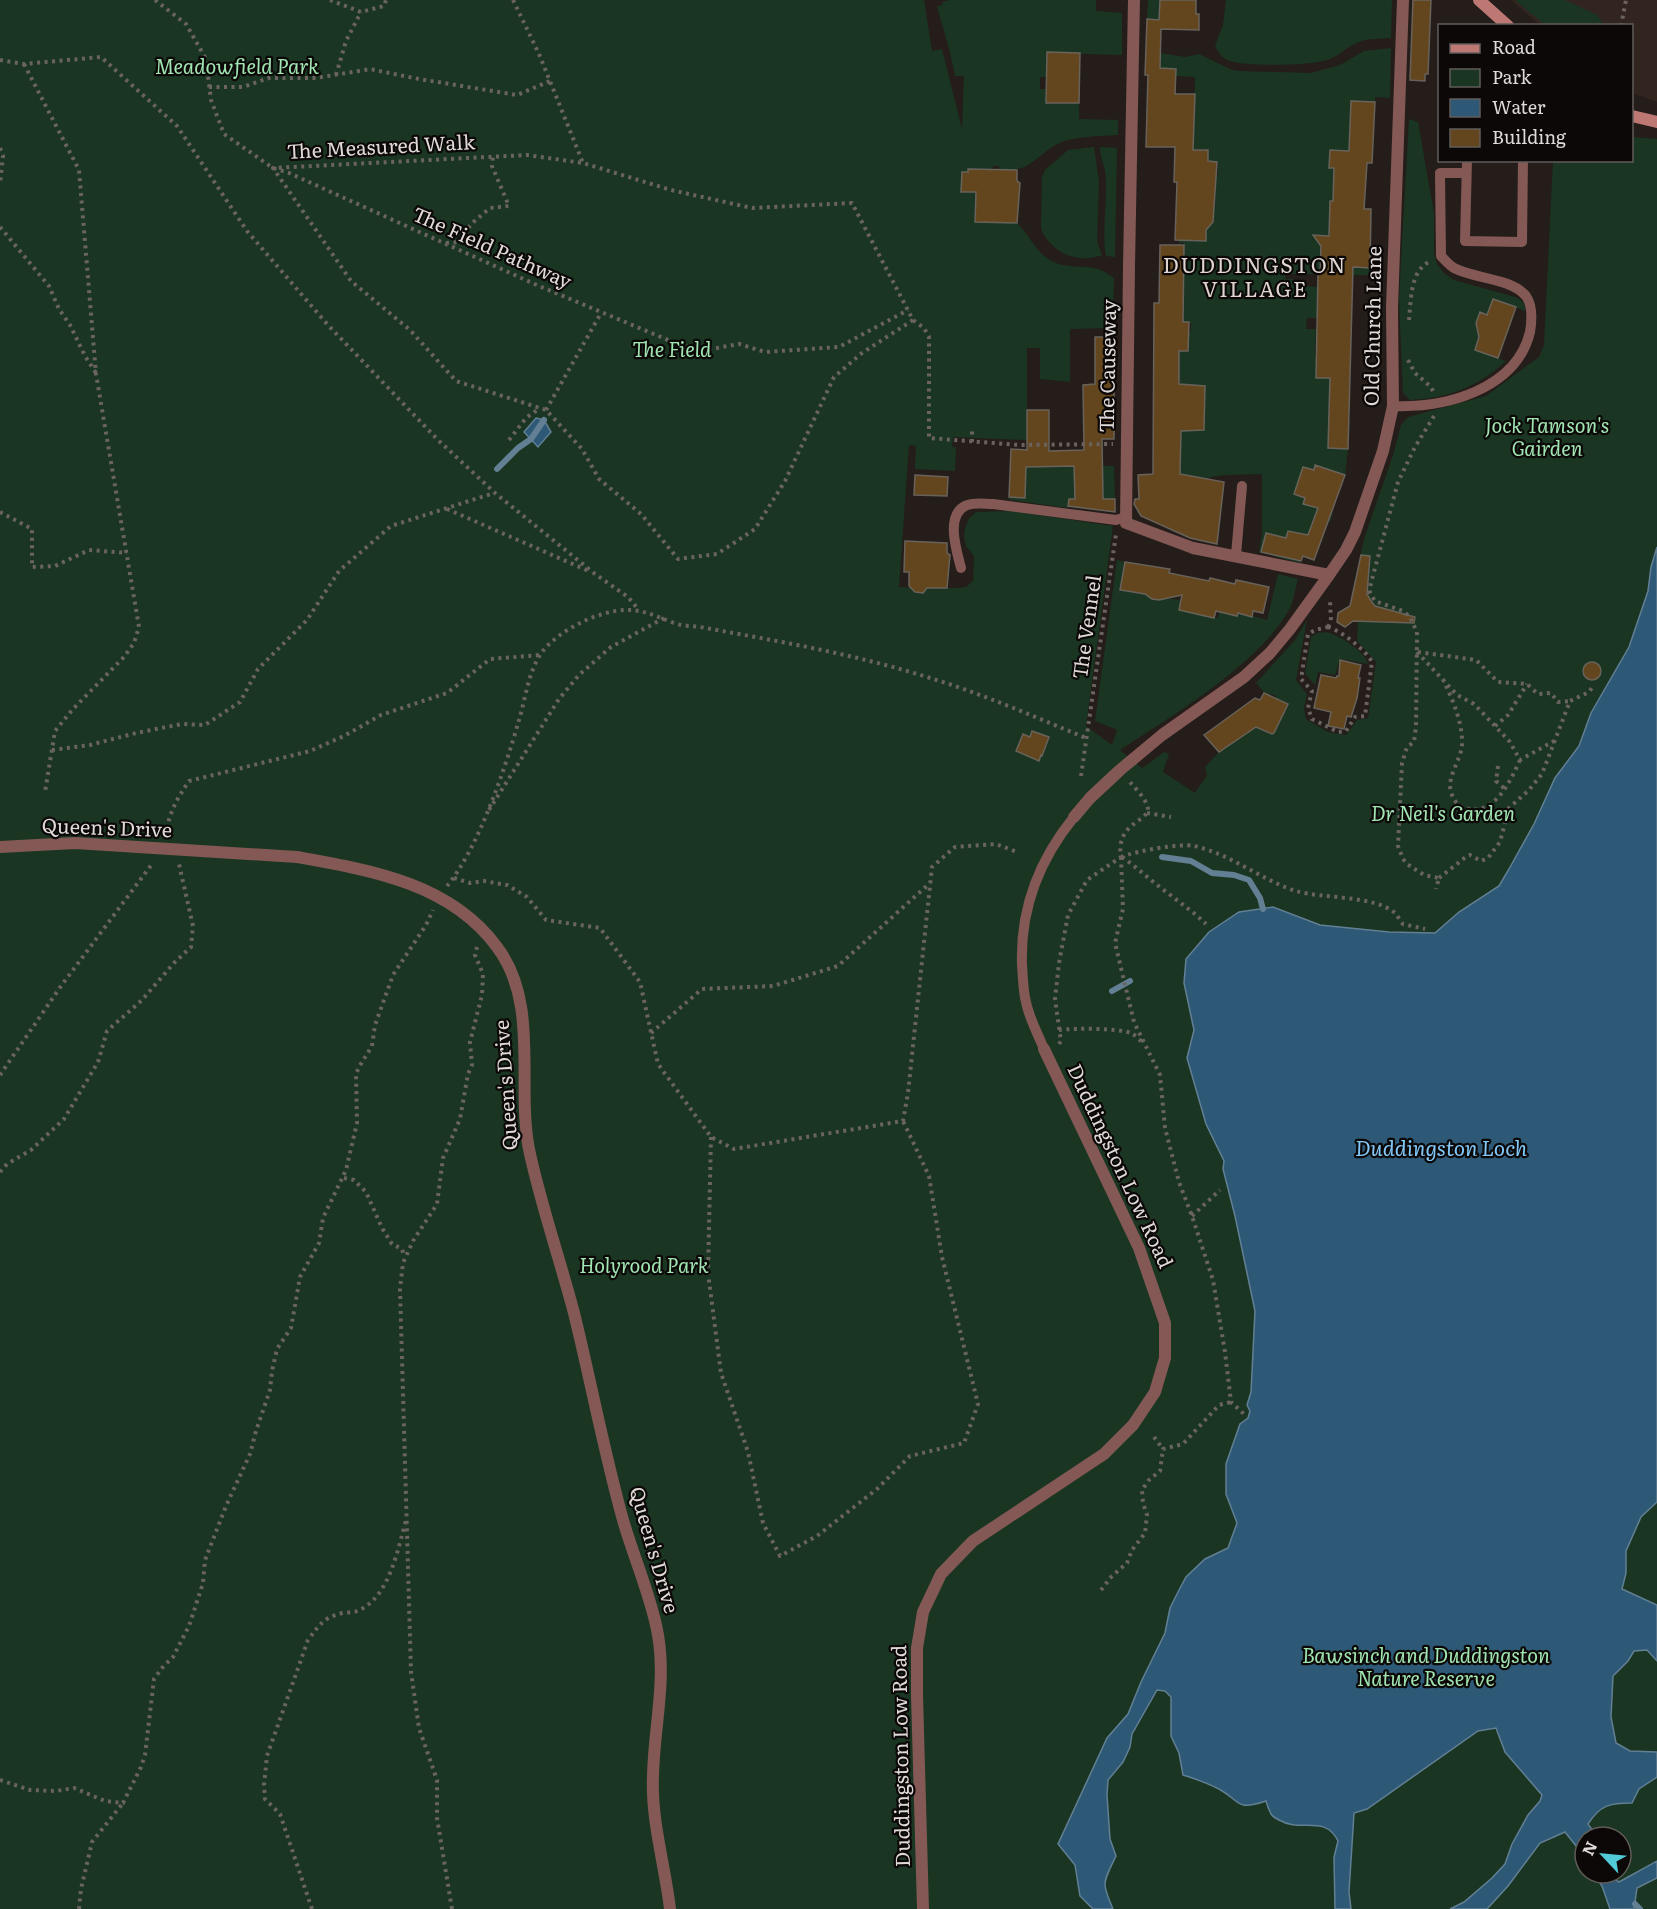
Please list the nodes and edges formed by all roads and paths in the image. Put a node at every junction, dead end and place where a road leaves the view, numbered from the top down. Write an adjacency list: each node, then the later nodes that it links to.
1 (155, 0): 16 (path, The Field Pathway)
2 (330, 0): 9 (path)
3 (386, 0): 9 (path)
4 (513, 0): 15 (path)
5 (1134, 0): 43 (street, The Causeway)
6 (1403, 0): 37 (street, Old Church Lane)
7 (1479, 0): 10 (street)
8 (1626, 0): 11 (path)
9 (361, 12): 14 (path)
10 (1506, 24)
11 (1621, 24)
12 (0, 60): 13 (path)
13 (24, 64): 35 (path); 45 (path)
14 (336, 75): 15 (path); 16 (path)
15 (550, 81): 23 (path)
16 (209, 87): 24 (path, The Field Pathway)
17 (1633, 116): 18 (street)
18 (1657, 122)
19 (0, 148): 26 (path)
20 (493, 156): 23 (path, The Measured Walk); 24 (path, The Measured Walk); 28 (path)
21 (1467, 162): 25 (lane)
22 (1523, 162): 25 (lane)
23 (584, 163): 30 (path, The Measured Walk)
24 (273, 168): 28 (path, The Field Pathway); 38 (path, The Measured Walk)
25 (1466, 174): 29 (lane)
26 (0, 184)
27 (0, 227): 35 (path)
28 (443, 243): 31 (path, The Field Pathway)
29 (1441, 256): 33 (path); 36 (lane)
30 (908, 310): 31 (path, The Field Pathway); 32 (path, The Measured Walk)
31 (601, 313): 39 (path)
32 (913, 320): 39 (path, The Measured Walk); 42 (path, The Measured Walk)
33 (1408, 327)
34 (1407, 358): 36 (path)
35 (96, 374): 49 (path)
36 (1435, 404): 37 (lane); 57 (path)
37 (1393, 406): 53 (street, Old Church Lane)
38 (540, 407): 39 (path, The Measured Walk); 41 (path)
39 (546, 410)
40 (972, 428): 42 (path)
41 (508, 440)
42 (972, 442): 43 (path, The Measured Walk)
43 (1126, 444): 48 (street, The Causeway)
44 (1242, 486): 50 (lane)
45 (495, 493): 46 (path); 52 (path)
46 (446, 508): 52 (path); 66 (path)
47 (0, 512): 49 (path)
48 (1126, 520): 50 (street); 51 (lane); 64 (path, The Vennel)
49 (128, 553): 66 (path)
50 (1236, 555): 53 (street)
51 (961, 568)
52 (595, 574): 54 (path)
53 (1329, 575): 74 (street, Old Church Lane)
54 (638, 610): 55 (path); 58 (path)
55 (665, 618): 64 (path); 76 (path)
56 (1333, 629): 56 (path)
57 (1416, 651): 59 (path); 60 (path); 81 (path)
58 (540, 655): 76 (path); 78 (path)
59 (1443, 679): 63 (path); 71 (path)
60 (1527, 684): 62 (path); 63 (path)
61 (1593, 686): 62 (path)
62 (1570, 701): 65 (path)
63 (1496, 726): 67 (path)
64 (1086, 738): 70 (path, The Vennel)
65 (1554, 741): 67 (path); 81 (path)
66 (52, 750): 72 (path)
67 (1520, 760): 71 (path)
68 (1498, 766): 71 (path)
69 (1125, 775): 73 (path)
70 (1081, 776)
71 (1504, 788)
72 (45, 792)
73 (1148, 813): 75 (path); 80 (path)
74 (1074, 817): 91 (lane, Duddingston Low Road)
75 (1171, 817)
76 (484, 818): 89 (path)
77 (0, 847): 78 (street, Queen's Drive)
78 (170, 848): 84 (street, Queen's Drive); 92 (path); 95 (path)
79 (1017, 852): 82 (path)
80 (1121, 856): 85 (path); 86 (path); 88 (path); 90 (path)
81 (1439, 878): 83 (path)
82 (930, 883): 89 (path); 93 (path)
83 (1436, 889)
84 (439, 896): 87 (street, Queen's Drive); 96 (path)
85 (1206, 924)
86 (1425, 929)
87 (484, 931): 99 (path); 111 (street, Queen's Drive)
88 (1059, 1030): 90 (path); 91 (path)
89 (651, 1033): 94 (path)
90 (1144, 1043): 98 (path)
91 (1044, 1049): 112 (street, Duddingston Low Road)
92 (0, 1075)
93 (903, 1121): 94 (path); 94 (path)
94 (711, 1137)
95 (0, 1172)
96 (344, 1178): 99 (path); 107 (path)
97 (1220, 1190): 98 (path)
98 (1192, 1216): 100 (path)
99 (405, 1257): 104 (path)
100 (1232, 1402): 101 (path); 103 (path)
101 (1245, 1414)
102 (1154, 1437): 103 (path)
103 (1163, 1449): 105 (path)
104 (408, 1513): 109 (path); 110 (path)
105 (1101, 1590)
106 (0, 1780): 107 (path)
107 (123, 1803): 108 (path)
108 (79, 1909)
109 (312, 1909)
110 (452, 1909)
111 (670, 1909)
112 (923, 1909)

